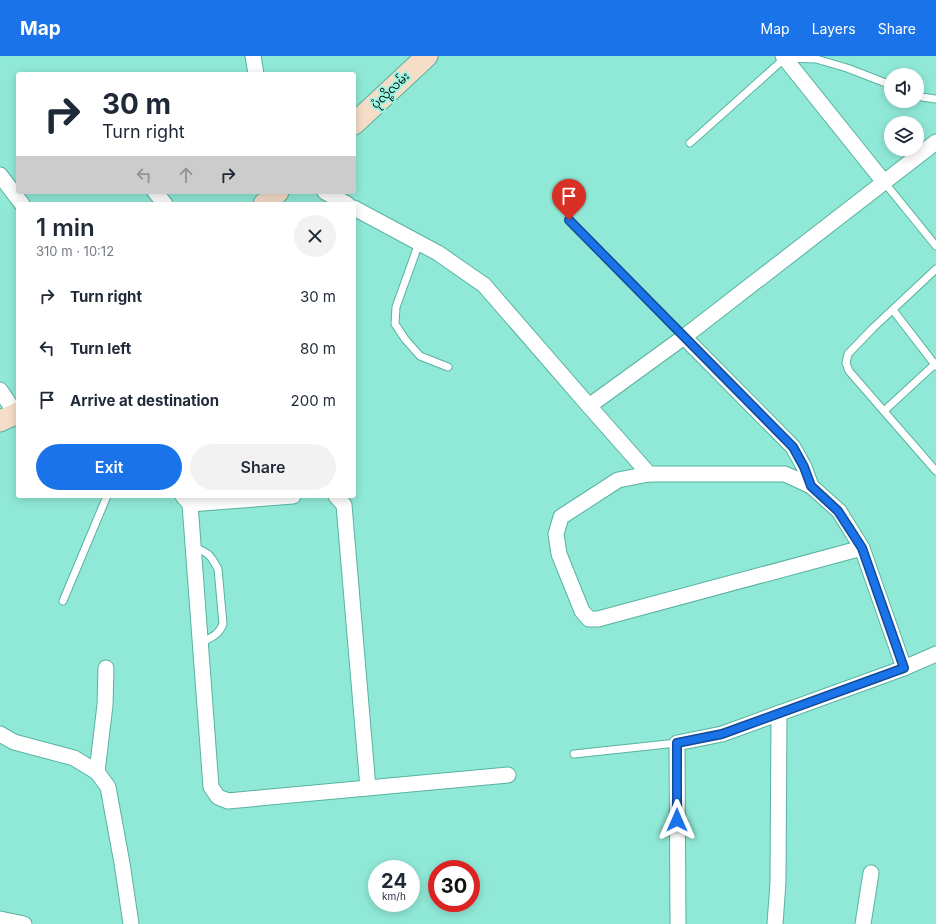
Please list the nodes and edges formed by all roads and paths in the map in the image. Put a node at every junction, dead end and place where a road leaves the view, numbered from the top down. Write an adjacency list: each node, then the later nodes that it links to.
1 (252, 56): 4 (street)
2 (427, 56): 8 (main road, ပုံလို့လမ်း)
3 (784, 57): 5 (lane); 10 (lane); 12 (street)
4 (256, 72)
5 (884, 82)
6 (924, 97): 7 (lane)
7 (936, 99)
8 (356, 122)
9 (936, 142): 12 (street)
10 (690, 144)
11 (0, 175): 15 (street)
12 (884, 182): 21 (lane); 24 (street)
13 (157, 194): 16 (street)
14 (329, 194): 17 (street)
15 (20, 202)
16 (163, 202)
17 (343, 202)
18 (356, 209): 20 (street)
19 (569, 220): 24 (lane)
20 (419, 244): 26 (lane); 28 (street)
21 (936, 246)
22 (936, 268): 23 (lane)
23 (892, 310): 25 (lane); 29 (lane)
24 (684, 336): 28 (street); 33 (street)
25 (936, 364): 29 (lane)
26 (448, 367)
27 (0, 390): 30 (street)
28 (589, 406): 32 (street)
29 (884, 411): 31 (lane)
30 (11, 416)
31 (936, 471)
32 (649, 474): 33 (street); 39 (street)
33 (811, 486): 39 (street)
34 (106, 498): 40 (lane)
35 (240, 498): 37 (street)
36 (338, 498): 51 (street)
37 (187, 500): 38 (street)
38 (193, 547): 41 (street); 41 (lane)
39 (862, 548): 44 (street)
40 (63, 601)
41 (200, 643): 51 (street)
42 (936, 654): 44 (street)
43 (106, 668): 49 (street)
44 (904, 668): 45 (street)
45 (779, 713): 47 (street); 57 (street)
46 (0, 734): 49 (street)
47 (677, 743): 48 (lane); 56 (street)
48 (574, 754)
49 (97, 772): 55 (street)
50 (508, 775): 51 (street)
51 (368, 788)
52 (871, 872): 58 (street)
53 (0, 919): 54 (street)
54 (24, 924)
55 (131, 924)
56 (678, 924)
57 (775, 924)
58 (863, 924)

